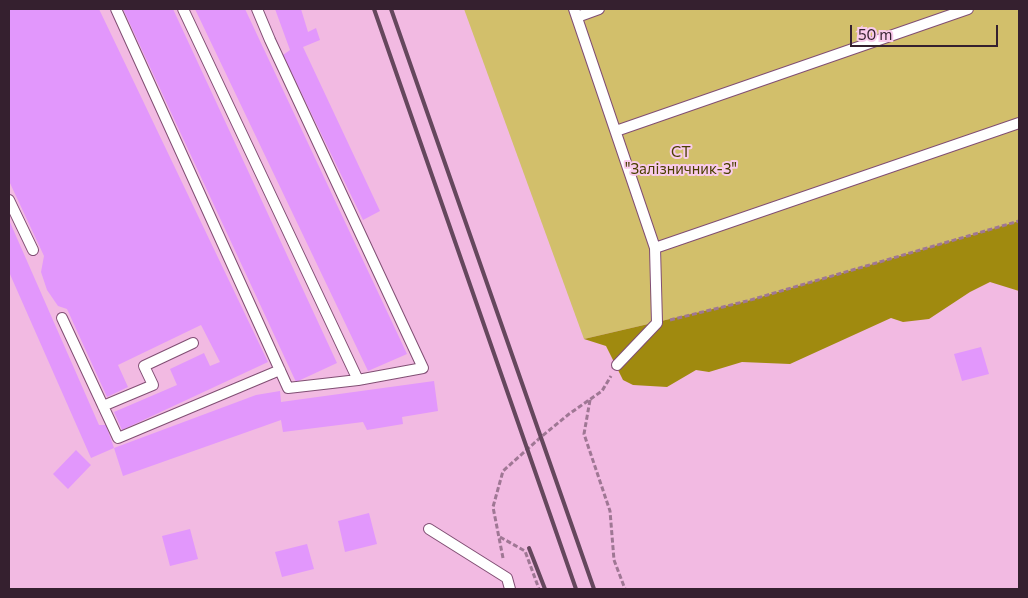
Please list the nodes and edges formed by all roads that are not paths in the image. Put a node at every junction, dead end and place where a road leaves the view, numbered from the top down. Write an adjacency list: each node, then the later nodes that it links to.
1 (116, 9): 15 (lane)
2 (183, 9): 16 (lane)
3 (257, 9): 16 (lane)
4 (599, 9): 6 (lane)
5 (968, 9): 8 (lane)
6 (576, 13): 8 (lane)
7 (1019, 123): 10 (lane)
8 (616, 131): 10 (lane)
9 (9, 200): 11 (lane)
10 (656, 248): 14 (lane)
11 (33, 250)
12 (62, 318): 17 (lane)
13 (193, 343): 17 (lane)
14 (617, 365)
15 (280, 370): 16 (lane); 17 (lane)
16 (358, 380)
17 (103, 406)
18 (428, 529): 19 (lane)
19 (510, 589)

